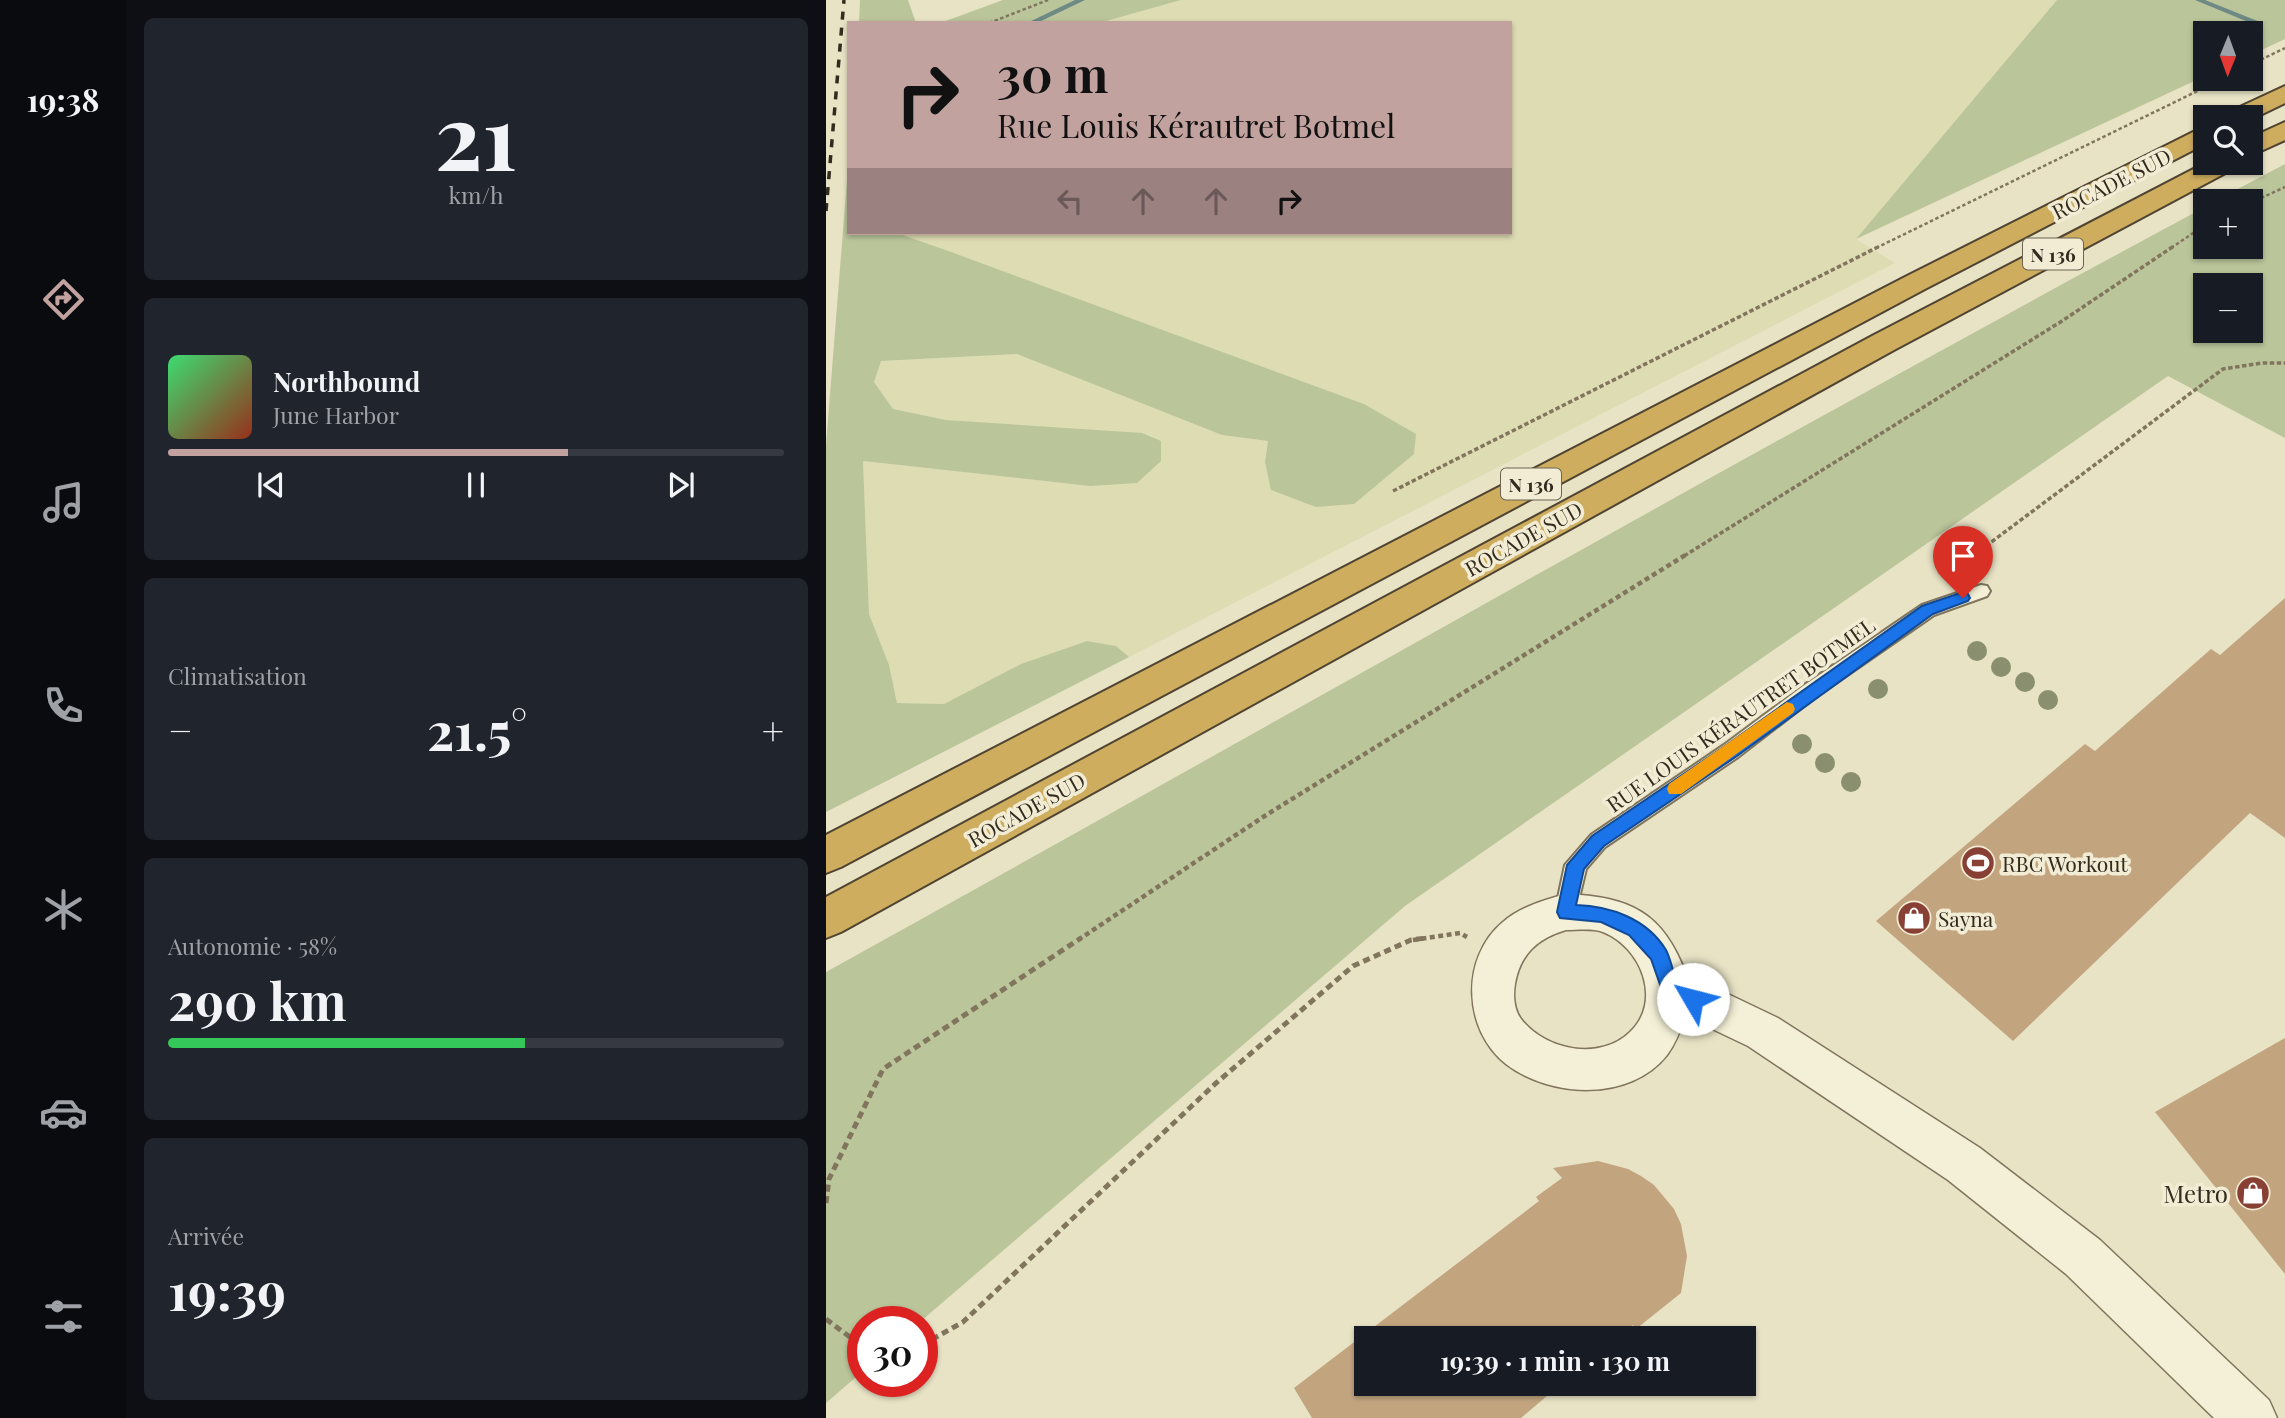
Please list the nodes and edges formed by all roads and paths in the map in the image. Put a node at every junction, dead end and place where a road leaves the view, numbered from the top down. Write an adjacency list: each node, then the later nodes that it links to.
1 (1048, 0): 2 (path)
2 (994, 21)
3 (2285, 48): 4 (path)
4 (2263, 59)
5 (2197, 91): 16 (path)
6 (2285, 93): 7 (highway)
7 (2262, 105)
8 (2285, 130): 10 (highway)
9 (2193, 140): 18 (highway, ROCADE SUD / N 136)
10 (2263, 141)
11 (2201, 175): 19 (highway, ROCADE SUD / N 136)
12 (2285, 187): 13 (path)
13 (2263, 197)
14 (2193, 233): 23 (path)
15 (2285, 363): 17 (path)
16 (1393, 491)
17 (1981, 591): 20 (lane, RUE LOUIS KÉRAUTRET BOTMEL)
18 (843, 846)
19 (841, 910)
20 (1566, 912): 21 (street); 22 (street)
21 (1500, 956): 22 (street); 26 (path)
22 (1669, 987): 27 (street)
23 (826, 1203)
24 (826, 1319): 25 (path)
25 (847, 1335)
26 (938, 1336)
27 (2250, 1418)

